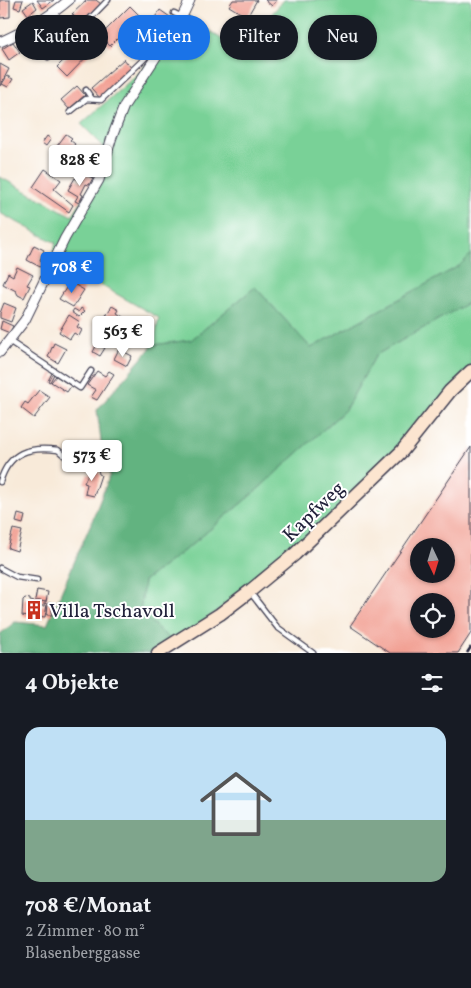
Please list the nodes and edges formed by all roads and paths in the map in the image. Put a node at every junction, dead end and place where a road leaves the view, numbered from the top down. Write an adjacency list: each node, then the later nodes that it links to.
1 (69, 0): 6 (street)
2 (108, 0): 4 (lane)
3 (190, 0): 5 (street)
4 (93, 15)
5 (178, 15)
6 (0, 42)
7 (143, 60): 10 (lane)
8 (151, 60): 12 (street)
9 (86, 90): 10 (lane)
10 (92, 99): 11 (lane)
11 (70, 112)
12 (9, 340): 13 (street); 14 (lane)
13 (0, 352)
14 (91, 371)
15 (471, 371): 20 (street, Kapfweg)
16 (71, 461): 17 (lane)
17 (0, 482)
18 (0, 568): 19 (lane)
19 (37, 580)
20 (250, 592): 21 (street, Kapfweg); 22 (lane)
21 (158, 653)
22 (313, 653)

